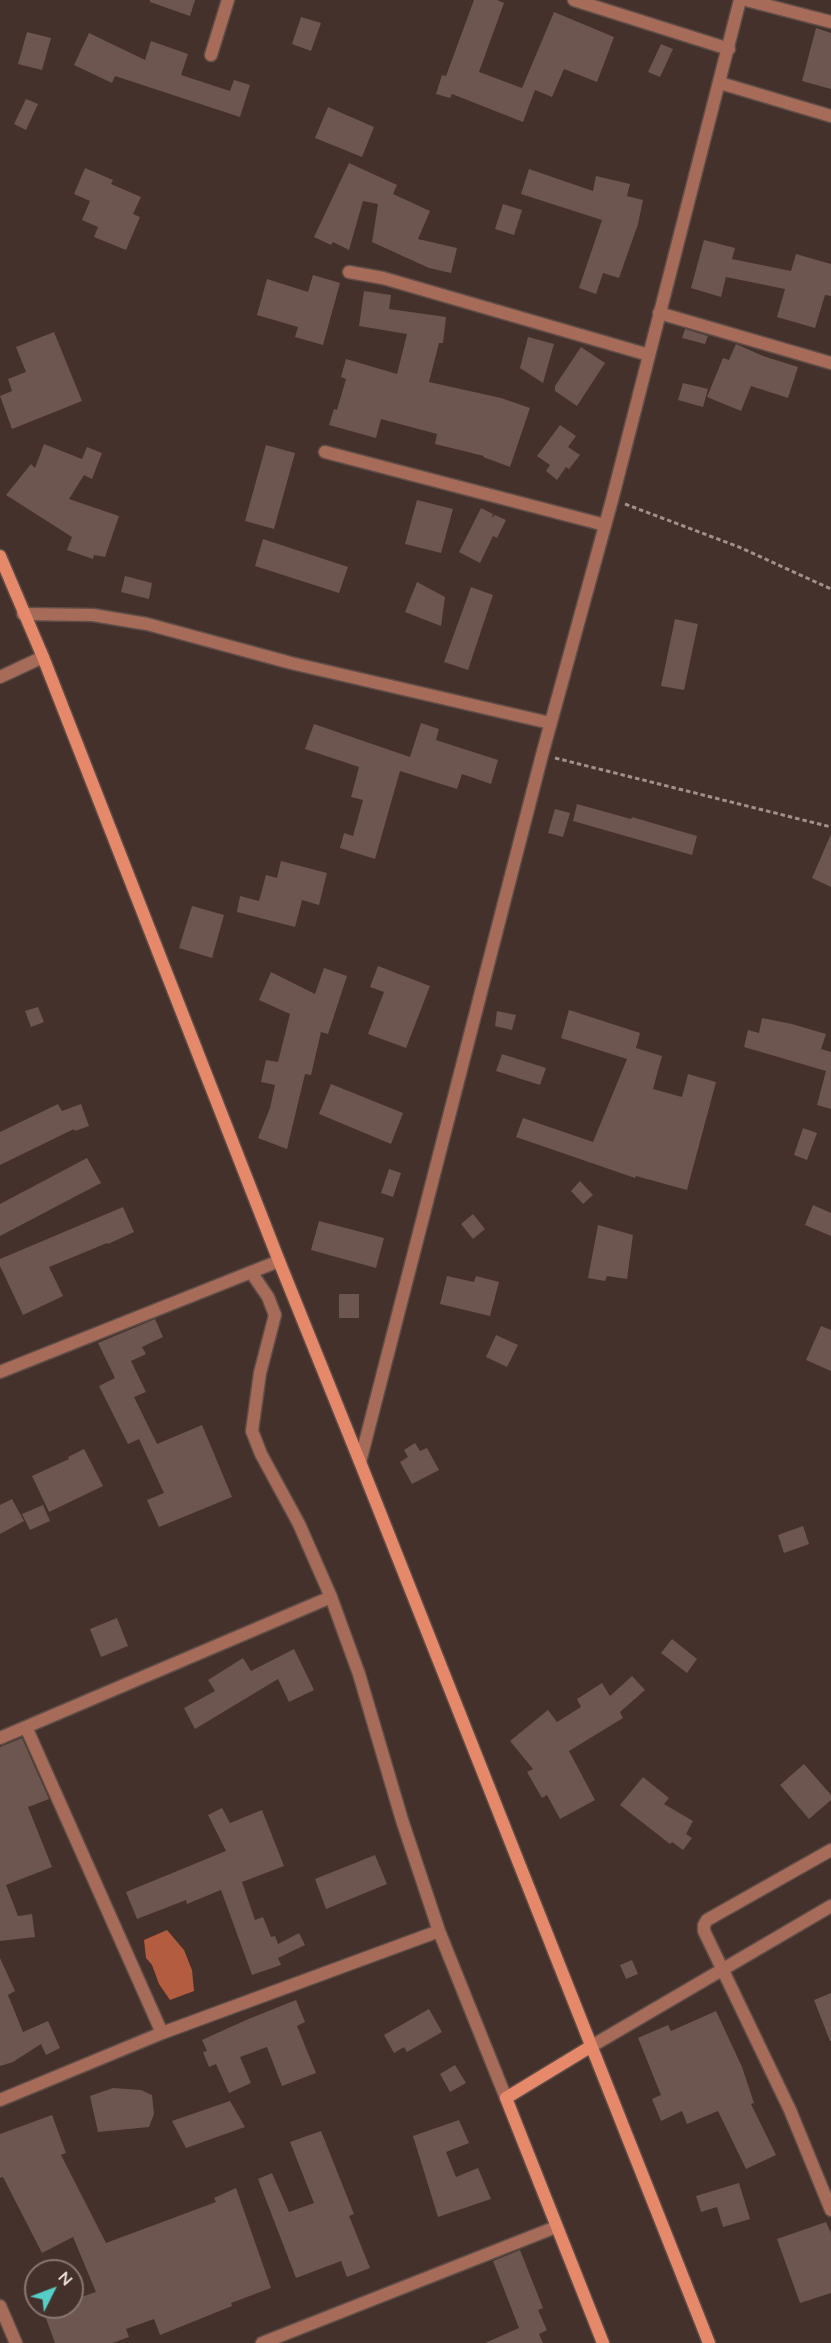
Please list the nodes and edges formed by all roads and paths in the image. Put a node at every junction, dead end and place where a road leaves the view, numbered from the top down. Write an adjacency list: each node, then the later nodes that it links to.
1 (228, 0): 7 (street)
2 (574, 0): 6 (street)
3 (740, 0): 6 (street)
4 (746, 0): 5 (street)
5 (831, 22)
6 (729, 49): 8 (street)
7 (211, 55)
8 (720, 83): 9 (street); 11 (street)
9 (831, 116)
10 (349, 272): 12 (street)
11 (659, 313): 12 (street); 13 (street)
12 (649, 355): 15 (street)
13 (831, 363)
14 (324, 452): 16 (street)
15 (612, 500): 16 (street); 18 (path)
16 (605, 525): 22 (street)
17 (0, 556): 19 (main road)
18 (831, 589)
19 (23, 614): 20 (main road); 22 (street)
20 (43, 657): 21 (street); 25 (main road)
21 (0, 677)
22 (550, 723): 23 (street)
23 (542, 755): 24 (path); 28 (street)
24 (831, 827)
25 (279, 1261): 26 (street); 28 (main road)
26 (250, 1272): 27 (street); 29 (street)
27 (0, 1372)
28 (360, 1462): 37 (main road)
29 (331, 1597): 30 (street); 34 (street)
30 (26, 1728): 31 (street); 36 (street)
31 (0, 1738)
32 (831, 1850): 35 (street)
33 (831, 1906): 35 (street)
34 (439, 1932): 36 (street); 38 (street)
35 (723, 1970): 37 (street); 40 (street)
36 (162, 2033): 39 (street)
37 (590, 2047): 38 (main road); 46 (main road)
38 (506, 2098): 41 (main road)
39 (0, 2100)
40 (831, 2210)
41 (556, 2227): 44 (street); 45 (main road)
42 (0, 2306): 43 (street)
43 (16, 2343)
44 (262, 2343)
45 (603, 2343)
46 (709, 2343)

